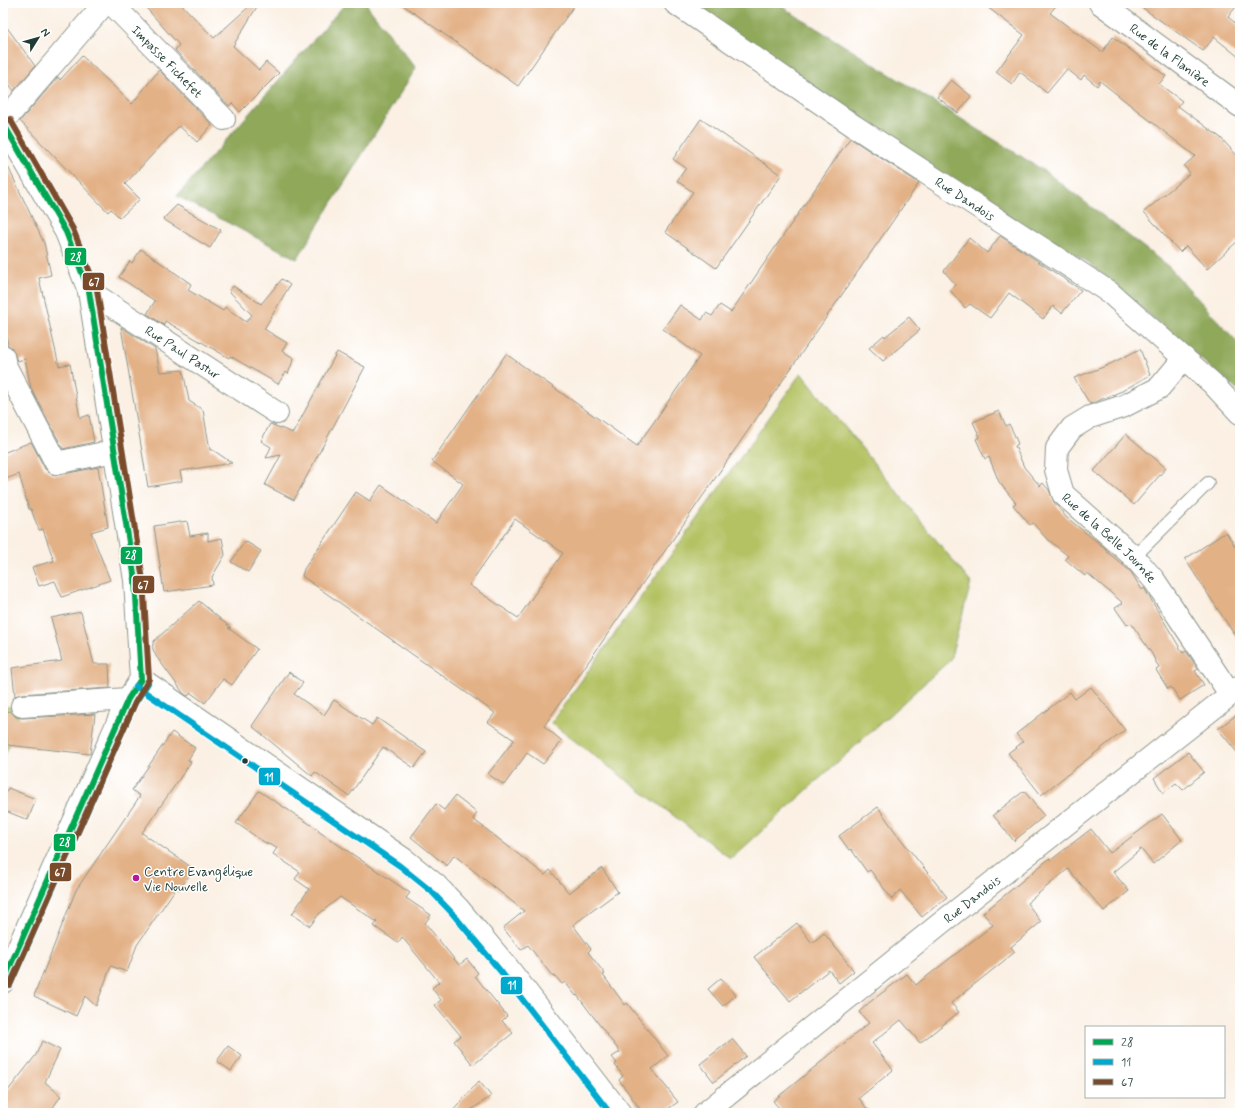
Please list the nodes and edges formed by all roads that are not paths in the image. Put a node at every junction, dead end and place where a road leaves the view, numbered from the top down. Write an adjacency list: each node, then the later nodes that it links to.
1 (105, 3): 7 (street)
2 (111, 3): 6 (street, Impasse Fichefet)
3 (675, 3): 10 (street, Rue Dandois)
4 (1100, 3): 5 (street, Rue de la Flanière)
5 (1240, 106)
6 (224, 119)
7 (3, 122): 8 (street)
8 (89, 291): 11 (street, Rue Paul Pastur); 13 (street)
9 (3, 356): 13 (street)
10 (1184, 358): 12 (street, Rue Dandois); 15 (street, Rue de la Belle Journée)
11 (277, 413)
12 (1240, 413)
13 (114, 451): 16 (street)
14 (1208, 483): 15 (lane)
15 (1134, 556): 17 (street, Rue de la Belle Journée)
16 (141, 679): 18 (street); 21 (street)
17 (1235, 691): 22 (street, Rue Dandois)
18 (128, 699): 19 (street); 20 (street)
19 (22, 706)
20 (3, 982)
21 (620, 1113)
22 (705, 1113)

